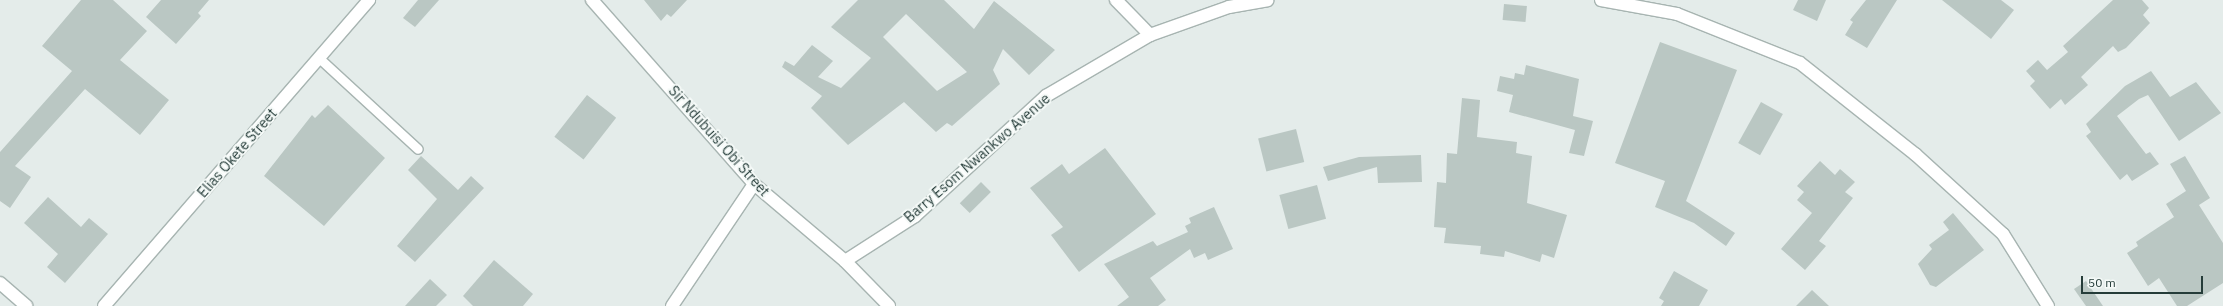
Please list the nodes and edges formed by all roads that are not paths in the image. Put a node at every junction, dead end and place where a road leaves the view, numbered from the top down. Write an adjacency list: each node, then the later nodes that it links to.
1 (369, 0): 7 (street, Elias Okete Street)
2 (592, 0): 9 (street, Sir Ndubuisi Obi Street)
3 (1116, 0): 6 (street)
4 (1267, 0): 6 (street, Barry Esom Nwankwo Avenue)
5 (1601, 0): 16 (street)
6 (1150, 35): 10 (street, Barry Esom Nwankwo Avenue)
7 (319, 58): 8 (lane); 13 (street, Elias Okete Street)
8 (418, 149)
9 (754, 184): 10 (street, Sir Ndubuisi Obi Street); 14 (street)
10 (845, 261): 15 (street, Sir Ndubuisi Obi Street)
11 (0, 283): 12 (street)
12 (26, 306)
13 (104, 306)
14 (672, 306)
15 (889, 306)
16 (2048, 306)

